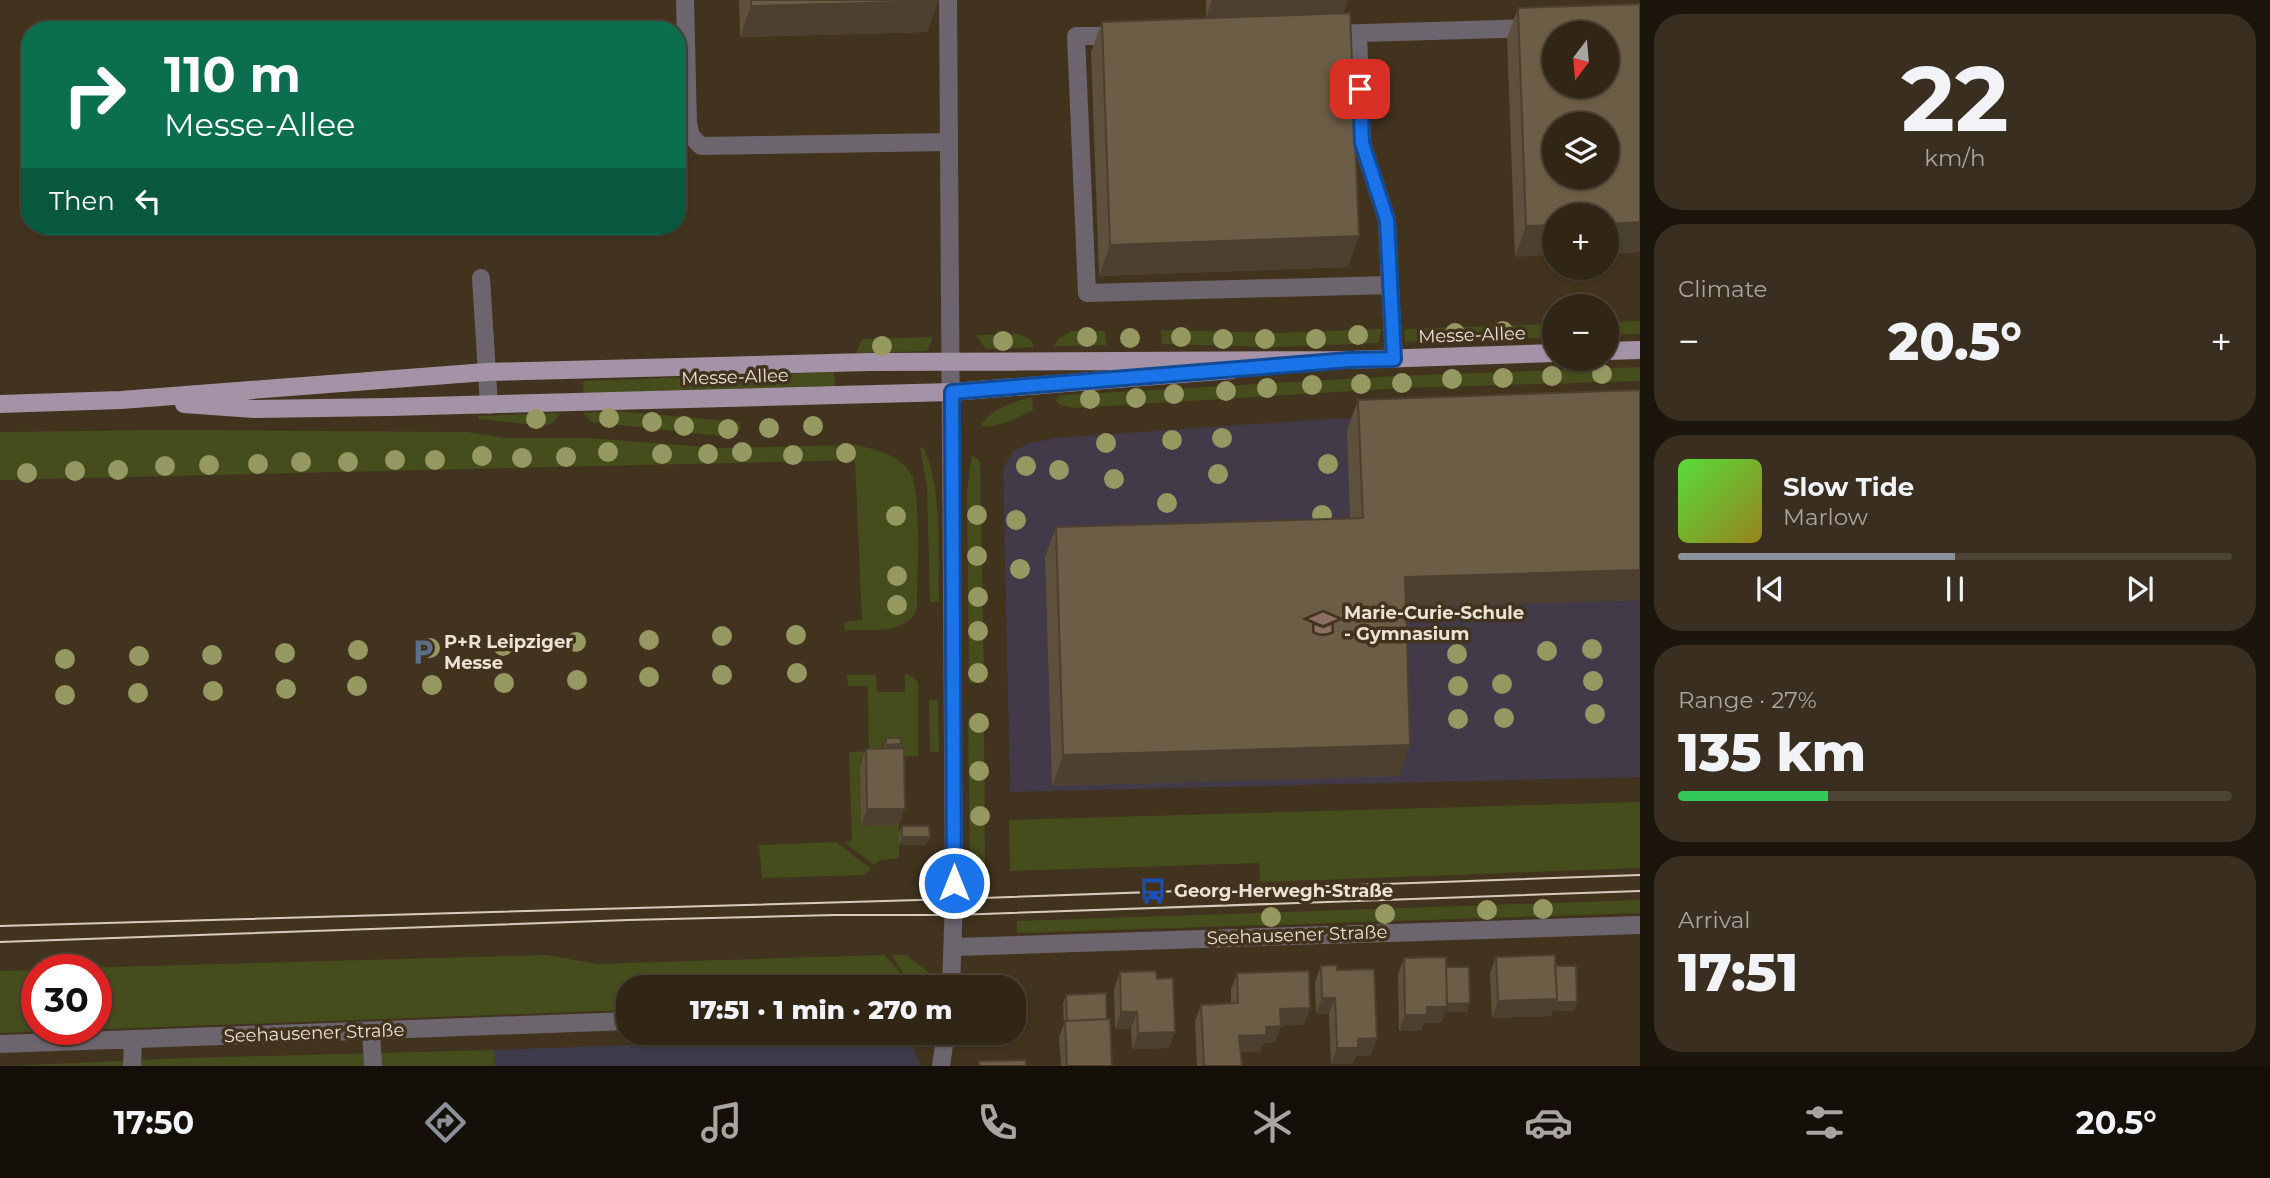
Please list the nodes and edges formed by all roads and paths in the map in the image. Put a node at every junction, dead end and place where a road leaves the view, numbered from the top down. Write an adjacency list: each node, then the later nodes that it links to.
1 (685, 0): 3 (street)
2 (948, 0): 9 (street)
3 (686, 21)
4 (1542, 27): 6 (street)
5 (1318, 34): 6 (street)
6 (1358, 34): 11 (street)
7 (1143, 36): 11 (street)
8 (686, 41): 9 (street)
9 (948, 142): 16 (street)
10 (481, 278): 18 (street)
11 (1390, 285): 15 (street)
12 (1640, 350): 13 (main road)
13 (1619, 351)
14 (1542, 353): 15 (main road, Messe-Allee)
15 (1394, 359): 17 (main road, Messe-Allee)
16 (952, 360): 17 (main road, Messe-Allee); 18 (main road, Messe-Allee); 19 (street)
17 (1349, 360): 19 (main road, Messe-Allee)
18 (486, 372): 20 (main road, Messe-Allee); 22 (street)
19 (952, 392): 22 (main road, Messe-Allee); 24 (street)
20 (121, 400): 21 (main road, Messe-Allee); 22 (main road, Messe-Allee)
21 (0, 404)
22 (489, 405)
23 (1640, 925): 24 (street, Seehausener Straße)
24 (954, 947): 25 (street)
25 (952, 975)
26 (616, 1021): 27 (street, Seehausener Straße)
27 (371, 1031): 28 (street, Seehausener Straße); 32 (street)
28 (133, 1039): 29 (street, Seehausener Straße); 31 (street)
29 (0, 1044)
30 (944, 1045): 33 (street)
31 (132, 1066)
32 (373, 1066)
33 (941, 1066)

